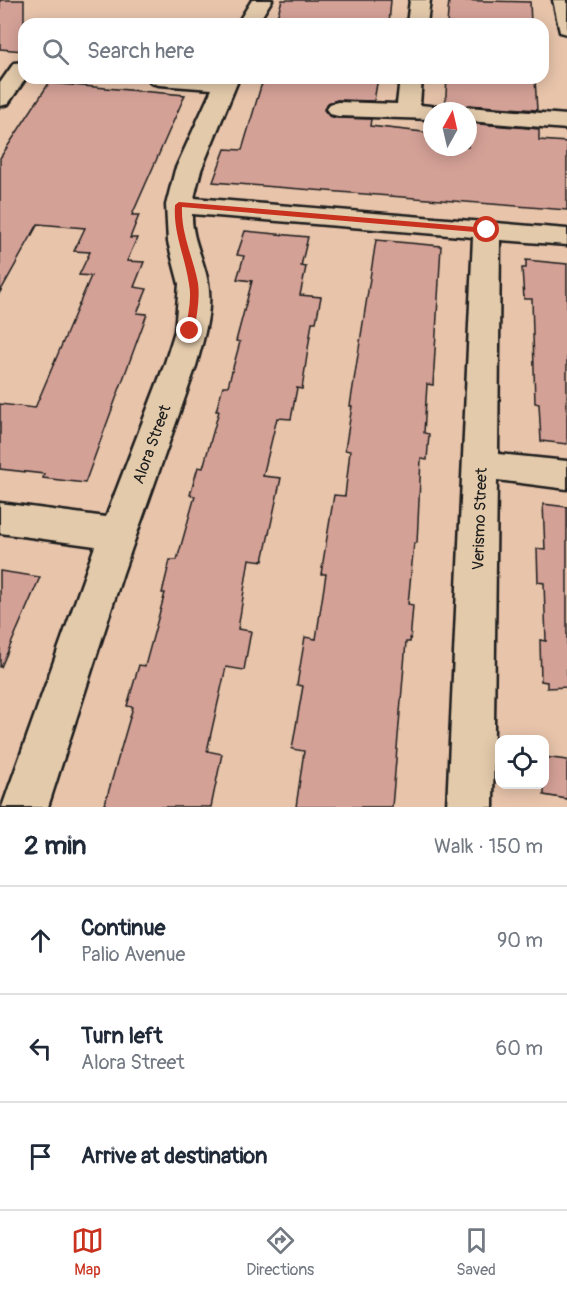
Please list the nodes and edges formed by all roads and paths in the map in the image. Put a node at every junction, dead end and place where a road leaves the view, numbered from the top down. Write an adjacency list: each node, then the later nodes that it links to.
1 (262, 0): 4 (street)
2 (420, 0): 5 (street)
3 (563, 0): 6 (street)
4 (251, 18)
5 (418, 18)
6 (567, 28)
7 (15, 68): 10 (street)
8 (225, 84): 16 (street, Alora Street)
9 (410, 84): 12 (street)
10 (0, 99)
11 (338, 109): 12 (street)
12 (408, 112): 13 (street)
13 (423, 112)
14 (477, 115): 15 (street)
15 (567, 122)
16 (179, 205): 17 (street); 22 (street, Alora Street)
17 (487, 230): 18 (street); 19 (street, Verismo Street)
18 (567, 237)
19 (480, 465): 20 (street); 24 (street, Verismo Street)
20 (567, 475)
21 (0, 518): 22 (street)
22 (119, 534): 23 (street, Alora Street)
23 (25, 807)
24 (470, 807)

